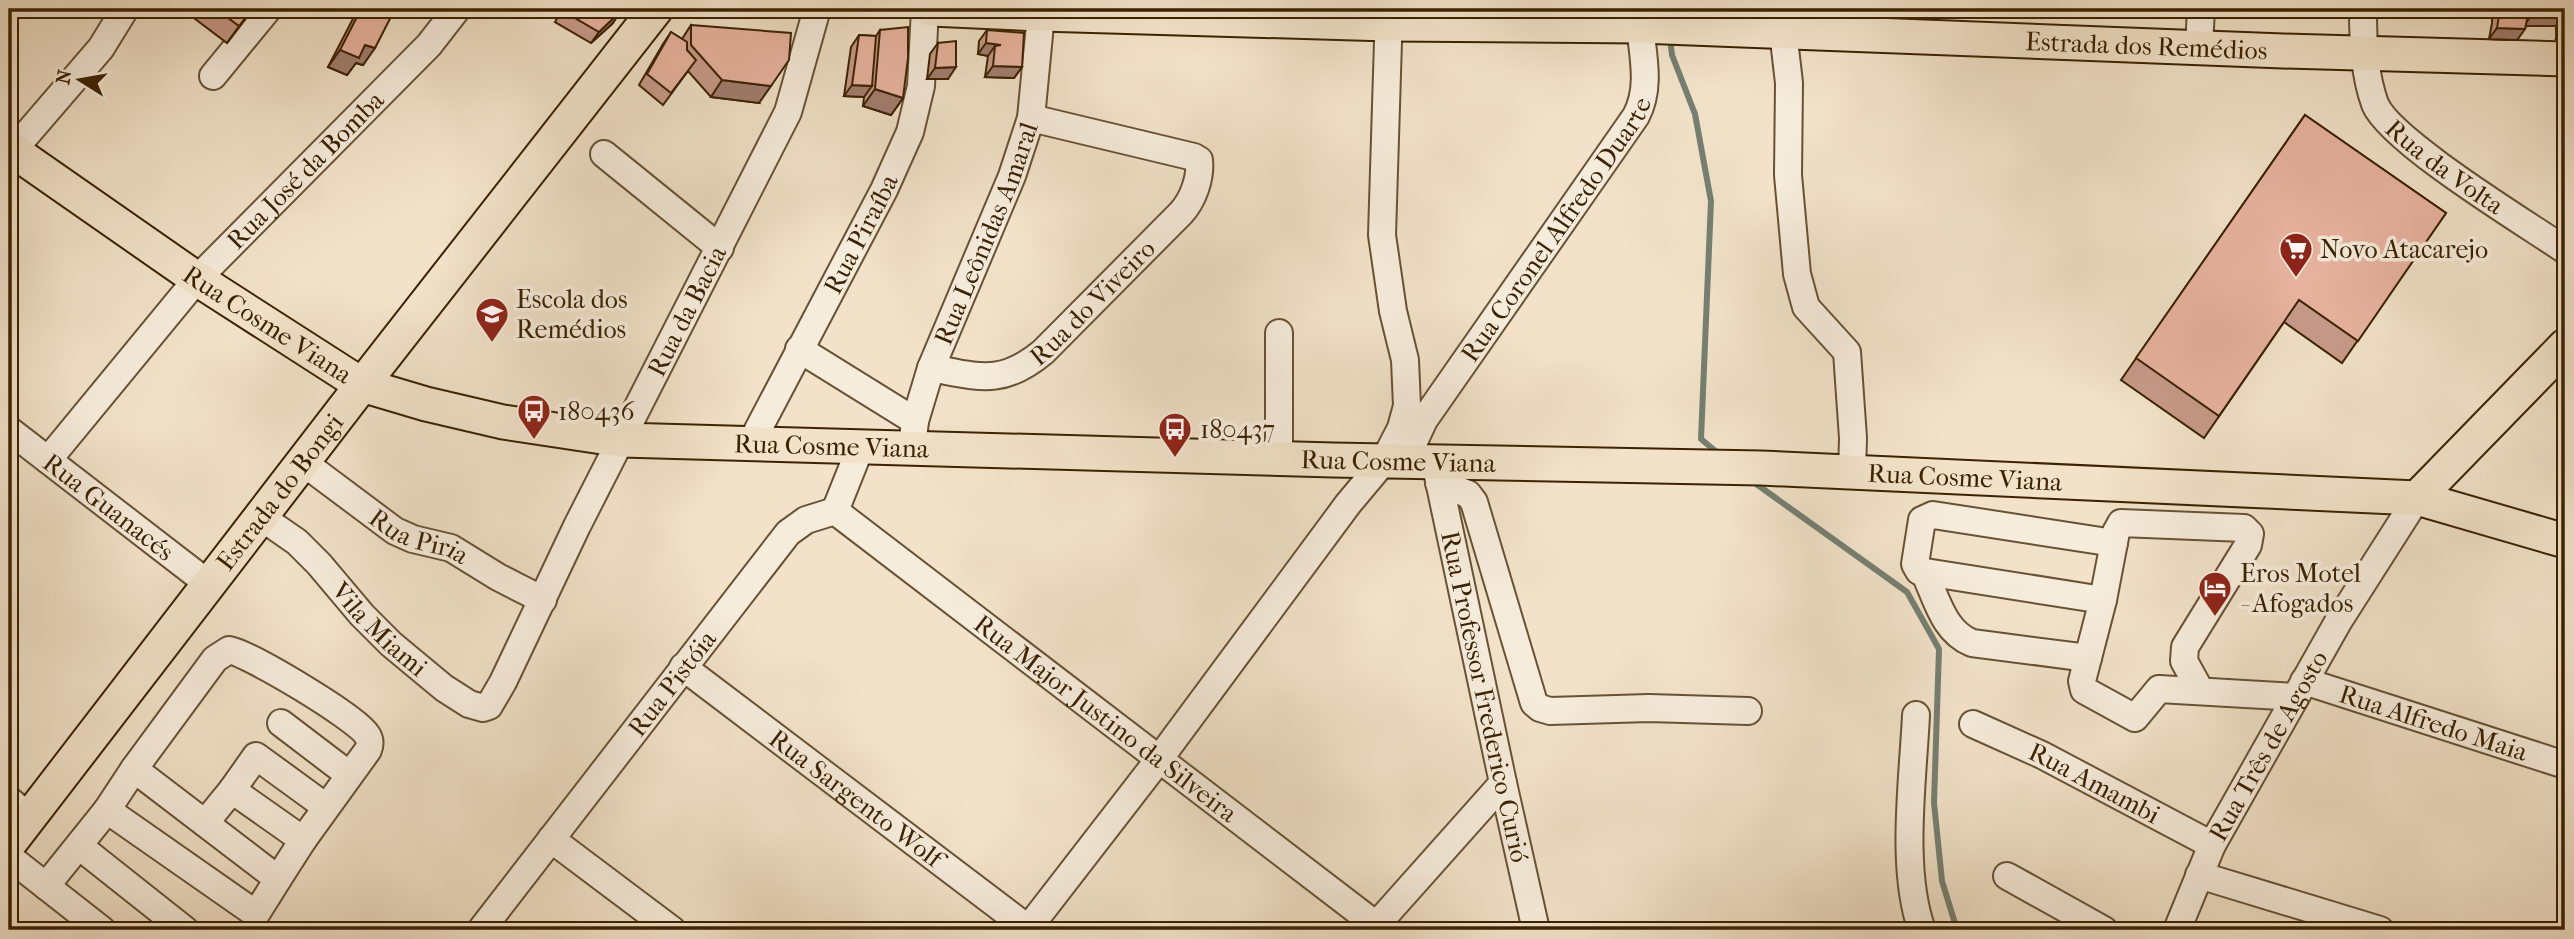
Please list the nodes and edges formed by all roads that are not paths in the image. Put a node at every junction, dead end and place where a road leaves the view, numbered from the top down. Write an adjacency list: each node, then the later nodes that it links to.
1 (125, 9): 23 (street)
2 (268, 9): 21 (street)
3 (457, 9): 27 (street, Rua José da Bomba)
4 (656, 9): 32 (main road, Estrada do Bongi)
5 (817, 9): 25 (street, Rua da Bacia)
6 (925, 9): 30 (street, Rua Piraíba)
7 (931, 9): 8 (main road, Estrada dos Remédios)
8 (949, 9): 13 (main road, Estrada dos Remédios)
9 (2201, 9): 18 (street)
10 (2363, 9): 19 (street, Rua da Volta)
11 (1112, 12): 12 (main road, Estrada dos Remédios); 13 (main road, Estrada dos Remédios)
12 (1239, 13): 14 (main road, Estrada dos Remédios)
13 (1041, 14): 22 (street, Rua Leônidas Amaral)
14 (1389, 16): 16 (main road, Estrada dos Remédios); 33 (street)
15 (1694, 21): 16 (main road, Estrada dos Remédios); 17 (main road, Estrada dos Remédios)
16 (1648, 26): 33 (street, Rua Coronel Alfredo Duarte)
17 (1783, 31): 18 (main road, Estrada dos Remédios); 43 (street)
18 (2199, 47): 19 (main road, Estrada dos Remédios)
19 (2363, 52): 20 (main road, Estrada dos Remédios); 26 (street, Rua da Volta)
20 (2565, 59)
21 (212, 76)
22 (1031, 118): 31 (street, Rua Leônidas Amaral); 31 (street, Rua do Viveiro)
23 (10, 151): 27 (main road, Rua Cosme Viana)
24 (604, 154): 25 (street)
25 (720, 248): 36 (street, Rua da Bacia)
26 (2565, 250)
27 (197, 279): 32 (main road, Rua Cosme Viana); 40 (street, Rua José da Bomba)
28 (1279, 333): 39 (street)
29 (2565, 346): 44 (main road, Rua Três de Agosto)
30 (799, 349): 35 (street); 37 (street, Rua Piraíba)
31 (931, 368): 35 (street, Rua Leônidas Amaral)
32 (362, 385): 36 (main road, Rua Cosme Viana); 41 (main road, Estrada do Bongi)
33 (1415, 413): 42 (street, Rua Coronel Alfredo Duarte)
34 (9, 430): 40 (street, Rua Guanacés)
35 (914, 434): 38 (main road, Rua Cosme Viana); 39 (main road, Rua Cosme Viana)
36 (622, 440): 37 (main road, Rua Cosme Viana); 51 (street, Rua da Bacia)
37 (751, 443): 38 (main road, Rua Cosme Viana)
38 (861, 446): 45 (street)
39 (1279, 458): 42 (main road, Rua Cosme Viana)
40 (48, 460): 50 (street, Rua Guanacés)
41 (304, 463): 46 (main road, Estrada do Bongi); 51 (street, Rua Piria)
42 (1416, 467): 43 (main road, Rua Cosme Viana); 59 (street); 64 (street, Rua Coronel Alfredo Duarte); 68 (street, Rua Professor Frederico Curió)
43 (1852, 472): 44 (main road, Rua Cosme Viana)
44 (2417, 498): 47 (main road, Rua Cosme Viana); 56 (street, Rua Três de Agosto)
45 (835, 511): 54 (street, Rua Pistóia); 64 (street, Rua Major Justino da Silveira)
46 (261, 517): 50 (main road, Estrada do Bongi); 55 (street, Vila Miami)
47 (2565, 541)
48 (2114, 543): 49 (street); 52 (street); 58 (street)
49 (1925, 574): 52 (street); 53 (street)
50 (210, 585): 71 (main road, Estrada do Bongi)
51 (544, 600): 55 (street, Rua da Bacia)
52 (2103, 600): 53 (street)
53 (2088, 657): 58 (street, Rua Alfredo Maia)
54 (682, 667): 74 (street, Rua Pistóia); 91 (street, Rua Sargento Wolf)
55 (503, 682)
56 (2300, 689): 58 (street, Rua Alfredo Maia); 65 (street, Rua Alfredo Maia); 77 (street, Rua Três de Agosto)
57 (304, 690): 61 (street); 66 (street); 67 (street)
58 (2200, 690)
59 (1748, 711)
60 (1916, 715): 93 (street)
61 (281, 723): 63 (street); 67 (street)
62 (1973, 724): 77 (street, Rua Amambi)
63 (256, 756): 69 (street); 70 (street)
64 (1160, 758): 86 (street, Rua Major Justino da Silveira); 91 (street, Rua Coronel Alfredo Duarte)
65 (2565, 765)
66 (134, 769): 72 (street); 73 (street)
67 (348, 774): 70 (street)
68 (1503, 783): 86 (street); 92 (street, Rua Professor Frederico Curió)
69 (232, 790): 73 (street); 75 (street)
70 (326, 807): 75 (street)
71 (19, 809): 76 (main road, Estrada do Bongi)
72 (107, 810): 78 (street); 85 (street)
73 (205, 823): 82 (street)
74 (551, 839): 89 (street, Rua Pistóia); 90 (street)
75 (303, 840): 82 (street)
76 (9, 845)
77 (2212, 845): 80 (street, Rua Três de Agosto)
78 (79, 846): 83 (street); 88 (street)
79 (9, 857): 83 (street)
80 (2199, 875): 95 (street, Rua Três de Agosto); 96 (street)
81 (2007, 876): 94 (street)
82 (278, 879): 85 (street)
83 (46, 886): 84 (street)
84 (67, 919): 87 (street)
85 (251, 922)
86 (1374, 928)
87 (102, 930)
88 (185, 930)
89 (481, 930)
90 (672, 930)
91 (1028, 930)
92 (1536, 930)
93 (1922, 930)
94 (2104, 930)
95 (2177, 930)
96 (2380, 930)

